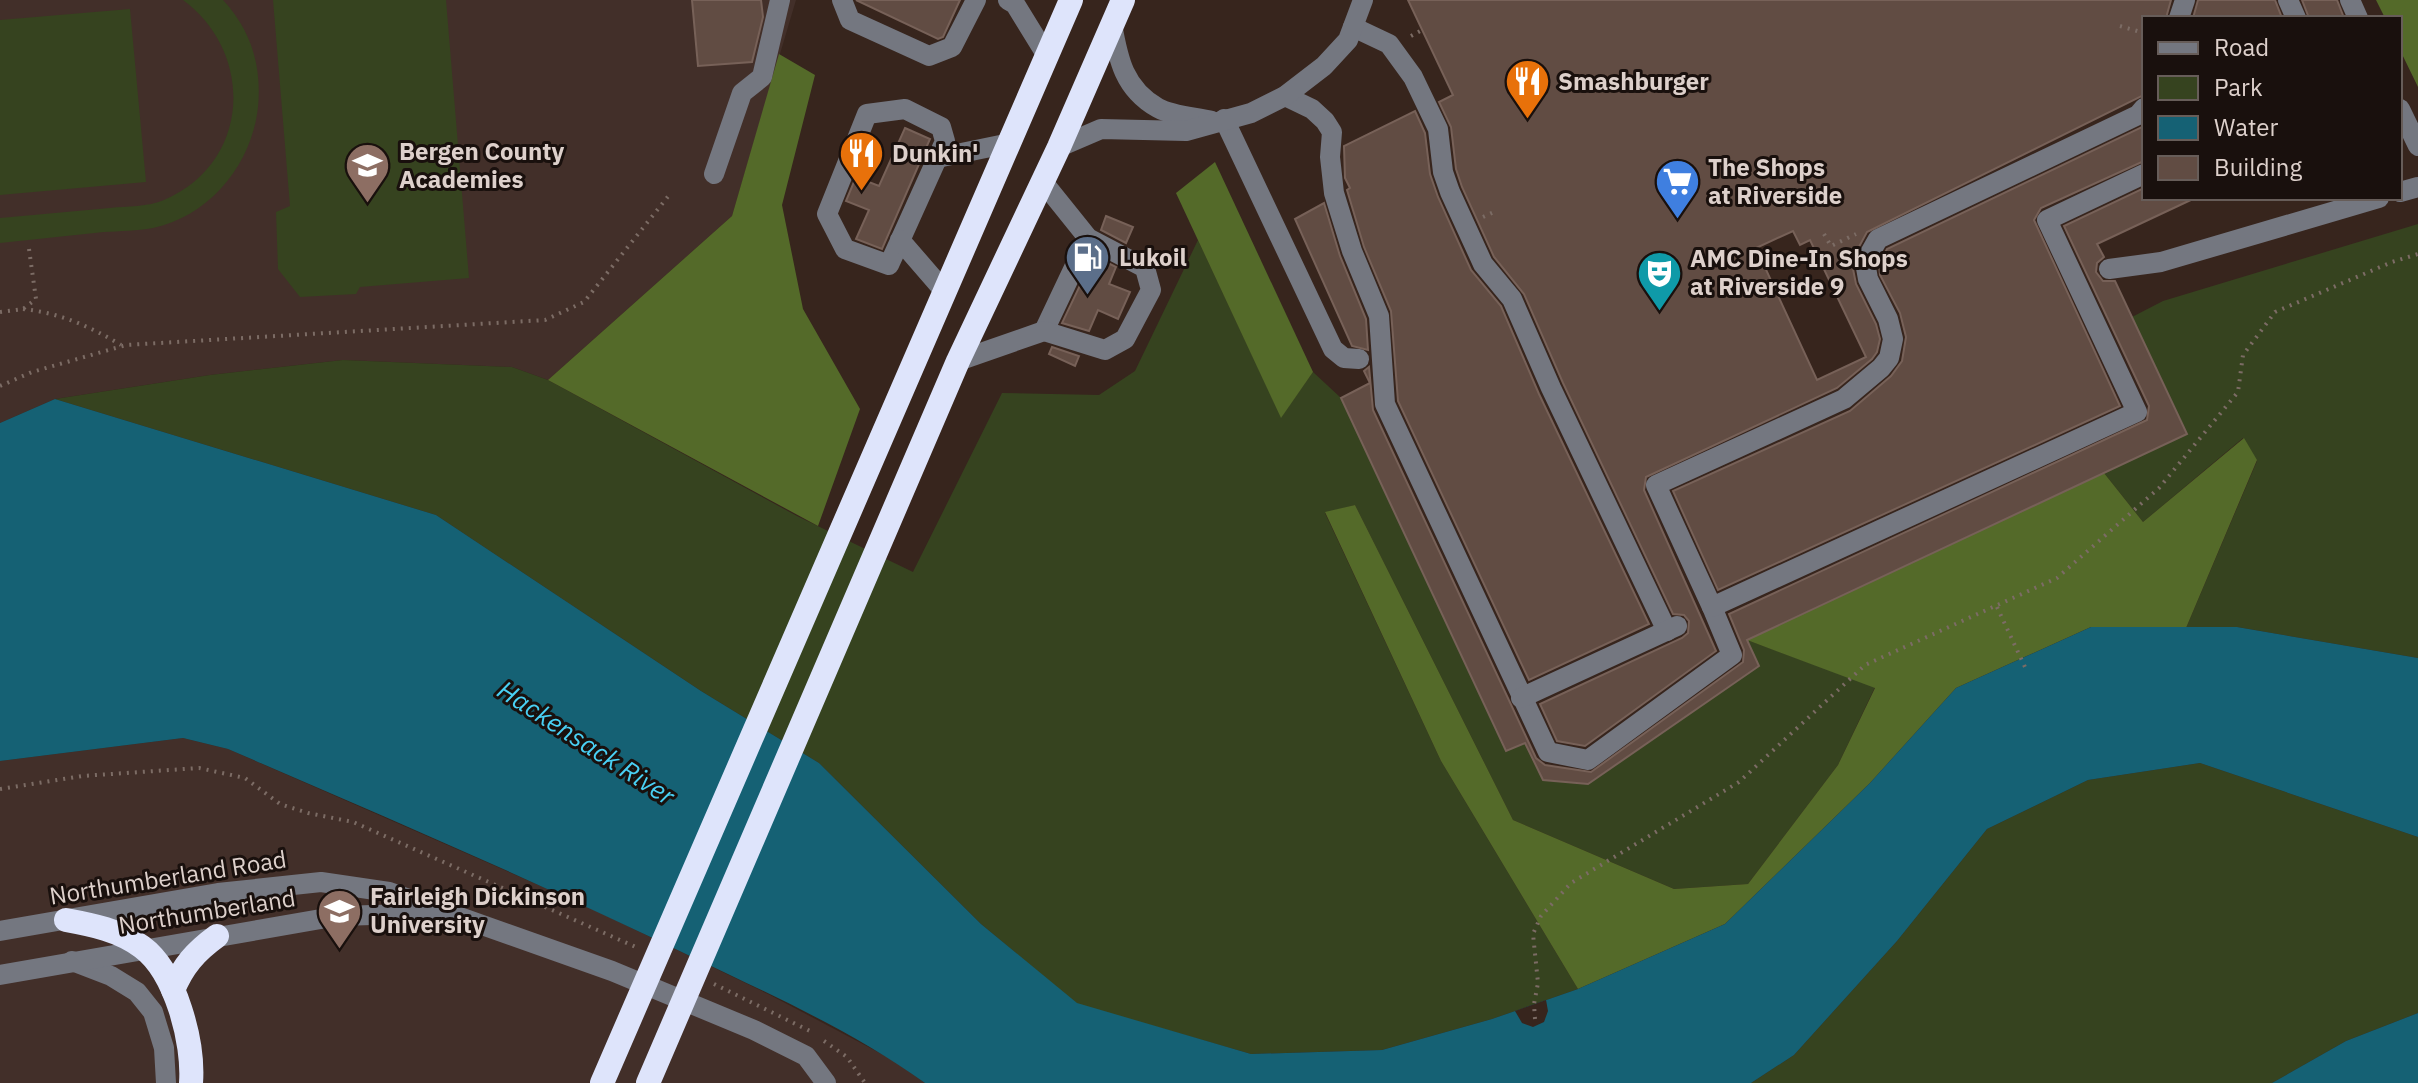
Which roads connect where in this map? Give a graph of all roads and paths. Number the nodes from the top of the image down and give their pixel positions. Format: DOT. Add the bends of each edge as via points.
graph roads {
  1 [pos="780,0"];
  2 [pos="842,0"];
  3 [pos="976,0"];
  4 [pos="1008,0"];
  5 [pos="1071,0"];
  6 [pos="1123,0"];
  7 [pos="1363,0"];
  8 [pos="1112,24"];
  9 [pos="2120,26"];
  10 [pos="1353,27"];
  11 [pos="1422,30"];
  12 [pos="2142,32"];
  13 [pos="1411,36"];
  14 [pos="1047,56"];
  15 [pos="1285,96"];
  16 [pos="2142,110"];
  17 [pos="2402,113"];
  18 [pos="1220,120"];
  19 [pos="1010,143"];
  20 [pos="2418,146"];
  21 [pos="1059,147"];
  22 [pos="937,158"];
  23 [pos="714,174"];
  24 [pos="2142,175"];
  25 [pos="1043,182"];
  26 [pos="670,194"];
  27 [pos="2372,200"];
  28 [pos="1824,234"];
  29 [pos="1088,238"];
  30 [pos="1878,239"];
  31 [pos="900,240"];
  32 [pos="29,249"];
  33 [pos="2418,254"];
  34 [pos="2109,269"];
  35 [pos="945,292"];
  36 [pos="23,309"];
  37 [pos="0,312"];
  38 [pos="1044,331"];
  39 [pos="122,346"];
  40 [pos="1359,359"];
  41 [pos="958,361"];
  42 [pos="0,386"];
  43 [pos="1712,607"];
  44 [pos="1997,607"];
  45 [pos="2025,667"];
  46 [pos="1521,698"];
  47 [pos="0,789"];
  48 [pos="66,920"];
  49 [pos="472,920"];
  50 [pos="0,931"];
  51 [pos="217,936"];
  52 [pos="144,948"];
  53 [pos="650,954"];
  54 [pos="72,961"];
  55 [pos="0,975"];
  56 [pos="707,981"];
  57 [pos="173,990"];
  58 [pos="629,1018"];
  59 [pos="1535,1019"];
  60 [pos="166,1083"];
  61 [pos="191,1083"];
  62 [pos="591,1083"];
  63 [pos="602,1083"];
  64 [pos="648,1083"];
  65 [pos="826,1083"];
  66 [pos="865,1083"];
  1 -- 23 [label="street" via="762,77 742,93"];
  2 -- 3 [label="street" via="850,20 929,56 952,47"];
  4 -- 14 [label="street"];
  5 -- 14 [label="highway"];
  6 -- 8 [label="highway"];
  7 -- 10 [label="street"];
  8 -- 18 [label="street" via="1119,63 1131,87 1159,109"];
  8 -- 21 [label="highway"];
  9 -- 12 [label="path"];
  10 -- 15 [label="street" via="1324,66"];
  10 -- 46 [label="street" via="1389,44 1413,77 1438,129 1443,172 1477,251 1512,299 1672,628"];
  11 -- 13 [label="path"];
  14 -- 19 [label="highway"];
  15 -- 18 [label="street" via="1251,113"];
  15 -- 46 [label="street" via="1312,109 1332,132 1334,193 1379,316 1385,404"];
  16 -- 30 [label="street"];
  17 -- 20 [label="street"];
  18 -- 21 [label="street" via="1186,131 1101,129"];
  18 -- 40 [label="street" via="1333,349 1344,358"];
  19 -- 22 [label="street"];
  19 -- 35 [label="highway"];
  21 -- 25 [label="highway"];
  22 -- 31 [label="street"];
  22 -- 31 [label="street" via="945,141 941,127 905,109 867,114 827,214 845,249 889,265"];
  24 -- 43 [label="street" via="2047,220 2137,412"];
  25 -- 29 [label="street"];
  25 -- 41 [label="highway"];
  26 -- 39 [label="path" via="584,302 545,320"];
  27 -- 34 [label="street" via="2161,262"];
  28 -- 30 [label="path" via="1831,246 1865,230"];
  29 -- 38 [label="street"];
  29 -- 38 [label="street" via="1145,268 1151,290 1125,339 1105,350"];
  30 -- 43 [label="street" via="1865,262 1893,339 1881,368 1844,399 1656,485"];
  31 -- 35 [label="street"];
  32 -- 36 [label="path" via="36,299"];
  33 -- 44 [label="path" via="2275,312 2243,355 2238,392 2159,488 2057,578"];
  35 -- 58 [label="highway"];
  36 -- 37 [label="path"];
  36 -- 39 [label="path" via="78,321"];
  38 -- 41 [label="street"];
  39 -- 42 [label="path"];
  41 -- 64 [label="highway"];
  43 -- 46 [label="street" via="1732,655 1588,760 1548,752"];
  44 -- 45 [label="path"];
  44 -- 59 [label="path" via="1865,665 1739,782 1571,883 1541,916 1533,934"];
  47 -- 53 [label="path" via="82,776 199,768 245,778 280,804 353,822"];
  48 -- 49 [label="street, Northumberland Road" via="218,893 321,882 389,892"];
  48 -- 50 [label="street, Northumberland Road"];
  48 -- 52 [label="highway" via="109,929"];
  49 -- 51 [label="street, Northumberland" via="407,914 338,916"];
  49 -- 65 [label="street, Northumberland Road" via="754,1030 806,1056"];
  51 -- 52 [label="street, Northumberland"];
  51 -- 57 [label="highway" via="197,950"];
  52 -- 54 [label="street, Northumberland"];
  52 -- 57 [label="highway"];
  54 -- 55 [label="street, Northumberland"];
  54 -- 60 [label="street" via="137,992 153,1012 164,1048"];
  56 -- 66 [label="path" via="805,1027 847,1057"];
  57 -- 61 [label="highway" via="185,1021"];
  58 -- 62 [label="highway"];
  58 -- 63 [label="highway"];
}
